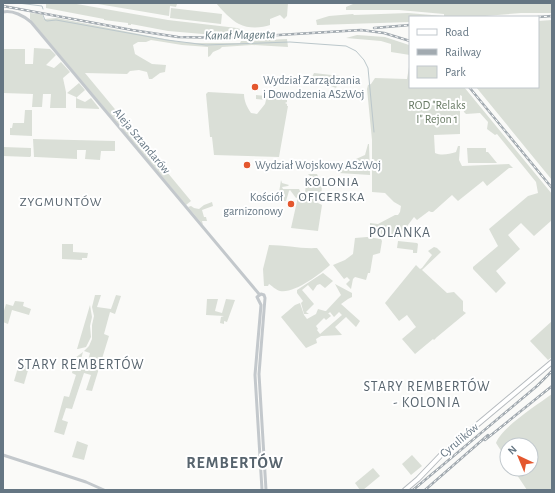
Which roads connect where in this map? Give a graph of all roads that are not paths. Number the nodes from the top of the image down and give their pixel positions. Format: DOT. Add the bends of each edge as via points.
graph roads {
  1 [pos="3,12"];
  2 [pos="259,294"];
  3 [pos="262,301"];
  4 [pos="552,362"];
  5 [pos="3,455"];
  6 [pos="104,490"];
  7 [pos="262,490"];
  8 [pos="266,490"];
  9 [pos="405,490"];
  1 -- 2 [label="street, Aleja Sztandarów" via="19,14 31,22"];
  2 -- 3 [label="street" via="257,299"];
  2 -- 3 [label="street, Aleja Sztandarów" via="264,295"];
  3 -- 7 [label="street" via="255,375"];
  3 -- 8 [label="street" via="264,318 259,374"];
  4 -- 9 [label="main road, Cyrulików" via="441,455"];
  5 -- 6 [label="street"];
}
